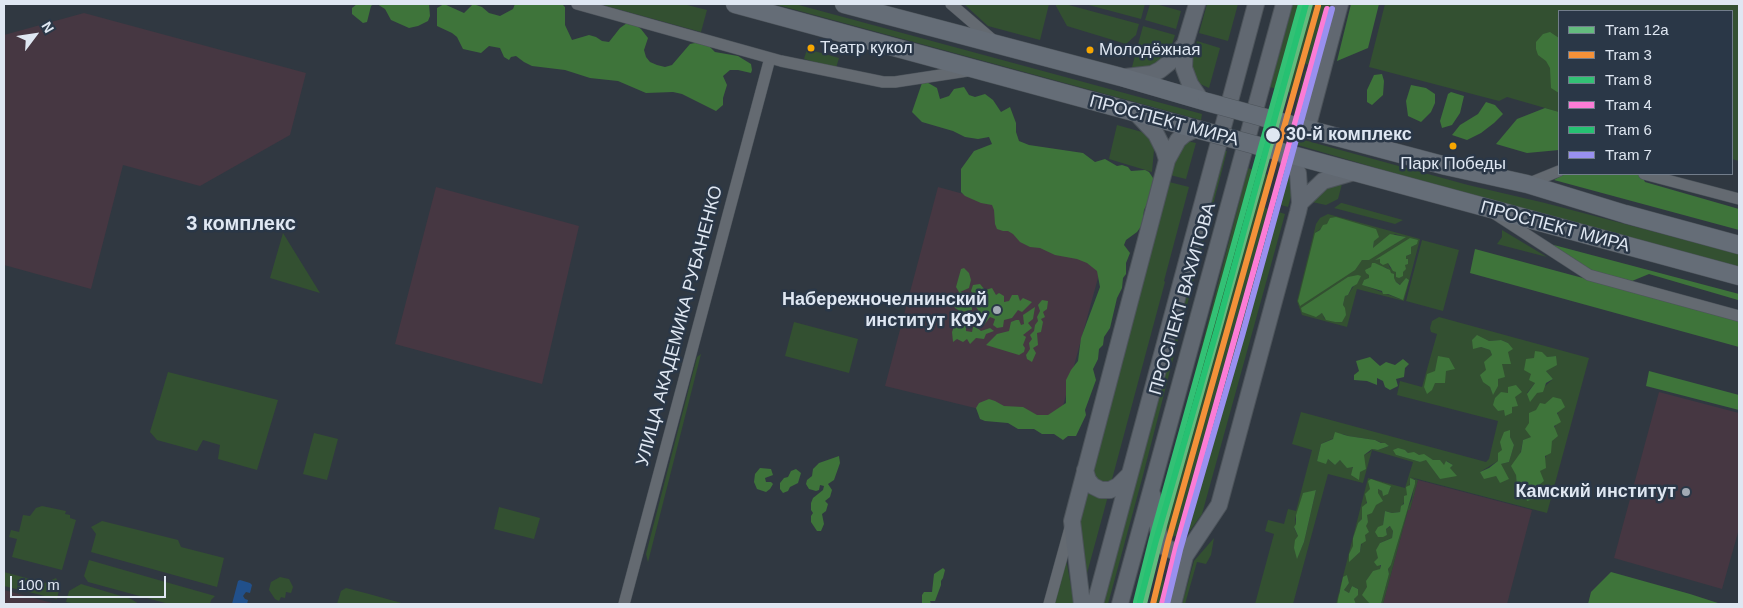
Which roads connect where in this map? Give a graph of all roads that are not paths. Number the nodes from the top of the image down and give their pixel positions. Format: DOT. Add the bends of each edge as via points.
graph roads {
  1 [pos="577,4"];
  2 [pos="735,4"];
  3 [pos="844,4"];
  4 [pos="951,4"];
  5 [pos="1197,4"];
  6 [pos="1256,4"];
  7 [pos="1284,4"];
  8 [pos="1340,4"];
  9 [pos="997,44"];
  10 [pos="1185,44"];
  11 [pos="770,58"];
  12 [pos="987,72"];
  13 [pos="1122,77"];
  14 [pos="1204,101"];
  15 [pos="1138,114"];
  16 [pos="1307,129"];
  17 [pos="1198,130"];
  18 [pos="1281,152"];
  19 [pos="1167,160"];
  20 [pos="1558,170"];
  21 [pos="1354,172"];
  22 [pos="1648,175"];
  23 [pos="1527,184"];
  24 [pos="1739,199"];
  25 [pos="1300,203"];
  26 [pos="1487,209"];
  27 [pos="1739,245"];
  28 [pos="1739,276"];
  29 [pos="1739,316"];
  30 [pos="1085,470"];
  31 [pos="1128,476"];
  32 [pos="1151,488"];
  33 [pos="1072,521"];
  34 [pos="1185,556"];
  35 [pos="624,604"];
  36 [pos="1049,604"];
  37 [pos="1082,604"];
  38 [pos="1095,604"];
  39 [pos="1120,604"];
  40 [pos="1173,604"];
  1 -- 11 [label="street"];
  2 -- 12 [label="main road, ПРОСПЕКТ МИРА"];
  3 -- 9 [label="main road, ПРОСПЕКТ МИРА"];
  4 -- 9 [label="street"];
  5 -- 10 [label="main road"];
  6 -- 31 [label="main road, ПРОСПЕКТ ВАХИТОВА"];
  7 -- 32 [label="main road, ПРОСПЕКТ ВАХИТОВА"];
  8 -- 16 [label="main road"];
  9 -- 13 [label="main road, ПРОСПЕКТ МИРА"];
  10 -- 13 [label="main road" via="1160,70 1144,76"];
  10 -- 14 [label="main road" via="1186,74 1192,88"];
  11 -- 12 [label="street" via="883,82 958,71"];
  11 -- 35 [label="street, УЛИЦА АКАДЕМИКА РУБАНЕНКО"];
  12 -- 15 [label="main road, ПРОСПЕКТ МИРА"];
  13 -- 14 [label="main road, ПРОСПЕКТ МИРА"];
  14 -- 16 [label="main road, ПРОСПЕКТ МИРА, bridge"];
  15 -- 17 [label="main road, ПРОСПЕКТ МИРА"];
  15 -- 19 [label="main road" via="1156,134"];
  16 -- 23 [label="main road, ПРОСПЕКТ МИРА"];
  17 -- 18 [label="main road, ПРОСПЕКТ МИРА, bridge"];
  17 -- 19 [label="main road" via="1178,140"];
  18 -- 21 [label="main road, ПРОСПЕКТ МИРА"];
  18 -- 25 [label="main road" via="1298,173"];
  19 -- 30 [label="main road"];
  20 -- 23 [label="street"];
  21 -- 25 [label="main road" via="1323,180"];
  21 -- 26 [label="main road, ПРОСПЕКТ МИРА"];
  22 -- 24 [label="street"];
  23 -- 27 [label="main road, ПРОСПЕКТ МИРА"];
  25 -- 34 [label="main road" via="1219,505"];
  26 -- 28 [label="main road, ПРОСПЕКТ МИРА"];
  26 -- 29 [label="street" via="1589,275"];
  30 -- 31 [label="main road" via="1088,480 1101,490 1118,486"];
  30 -- 33 [label="main road"];
  31 -- 38 [label="main road, ПРОСПЕКТ ВАХИТОВА"];
  32 -- 34 [label="main road" via="1163,546"];
  32 -- 39 [label="main road, ПРОСПЕКТ ВАХИТОВА"];
  33 -- 36 [label="street"];
  33 -- 37 [label="main road"];
  34 -- 40 [label="main road"];
}
